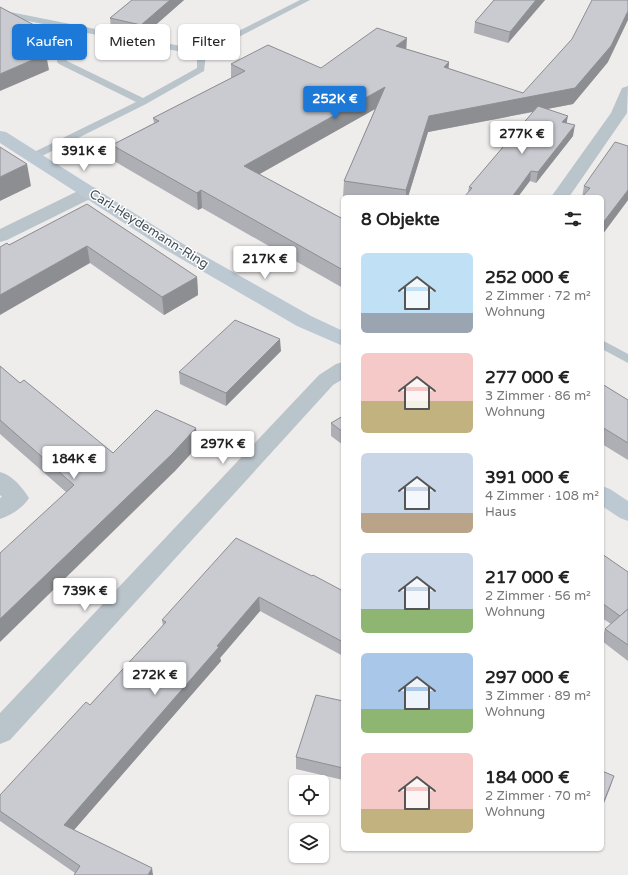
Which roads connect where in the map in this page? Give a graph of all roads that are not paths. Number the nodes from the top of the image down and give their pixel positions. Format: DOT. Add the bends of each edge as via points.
graph roads {
  1 [pos="306,0"];
  2 [pos="10,15"];
  3 [pos="53,24"];
  4 [pos="87,31"];
  5 [pos="240,34"];
  6 [pos="178,48"];
  7 [pos="62,60"];
  8 [pos="202,60"];
  9 [pos="628,91"];
  10 [pos="143,102"];
  11 [pos="0,136"];
  12 [pos="32,157"];
  13 [pos="90,192"];
  14 [pos="561,195"];
  15 [pos="0,236"];
  16 [pos="341,338"];
  17 [pos="604,345"];
  18 [pos="628,359"];
  19 [pos="341,370"];
  20 [pos="0,480"];
  21 [pos="604,496"];
  22 [pos="0,510"];
  23 [pos="628,512"];
  24 [pos="0,732"];
  1 -- 5 [label="lane"];
  2 -- 3 [label="lane"];
  4 -- 6 [label="lane"];
  7 -- 10 [label="lane"];
  8 -- 10 [label="lane" via="202,69"];
  9 -- 14 [label="street" via="619,114"];
  10 -- 12 [label="lane"];
  11 -- 12 [label="main road, Carl-Heydemann-Ring"];
  12 -- 13 [label="main road, Carl-Heydemann-Ring"];
  13 -- 15 [label="street"];
  13 -- 16 [label="main road, Carl-Heydemann-Ring" via="174,246 304,322"];
  17 -- 18 [label="lane"];
  19 -- 24 [label="street" via="326,380"];
  20 -- 22 [label="street" via="17,498"];
  21 -- 23 [label="main road"];
}
